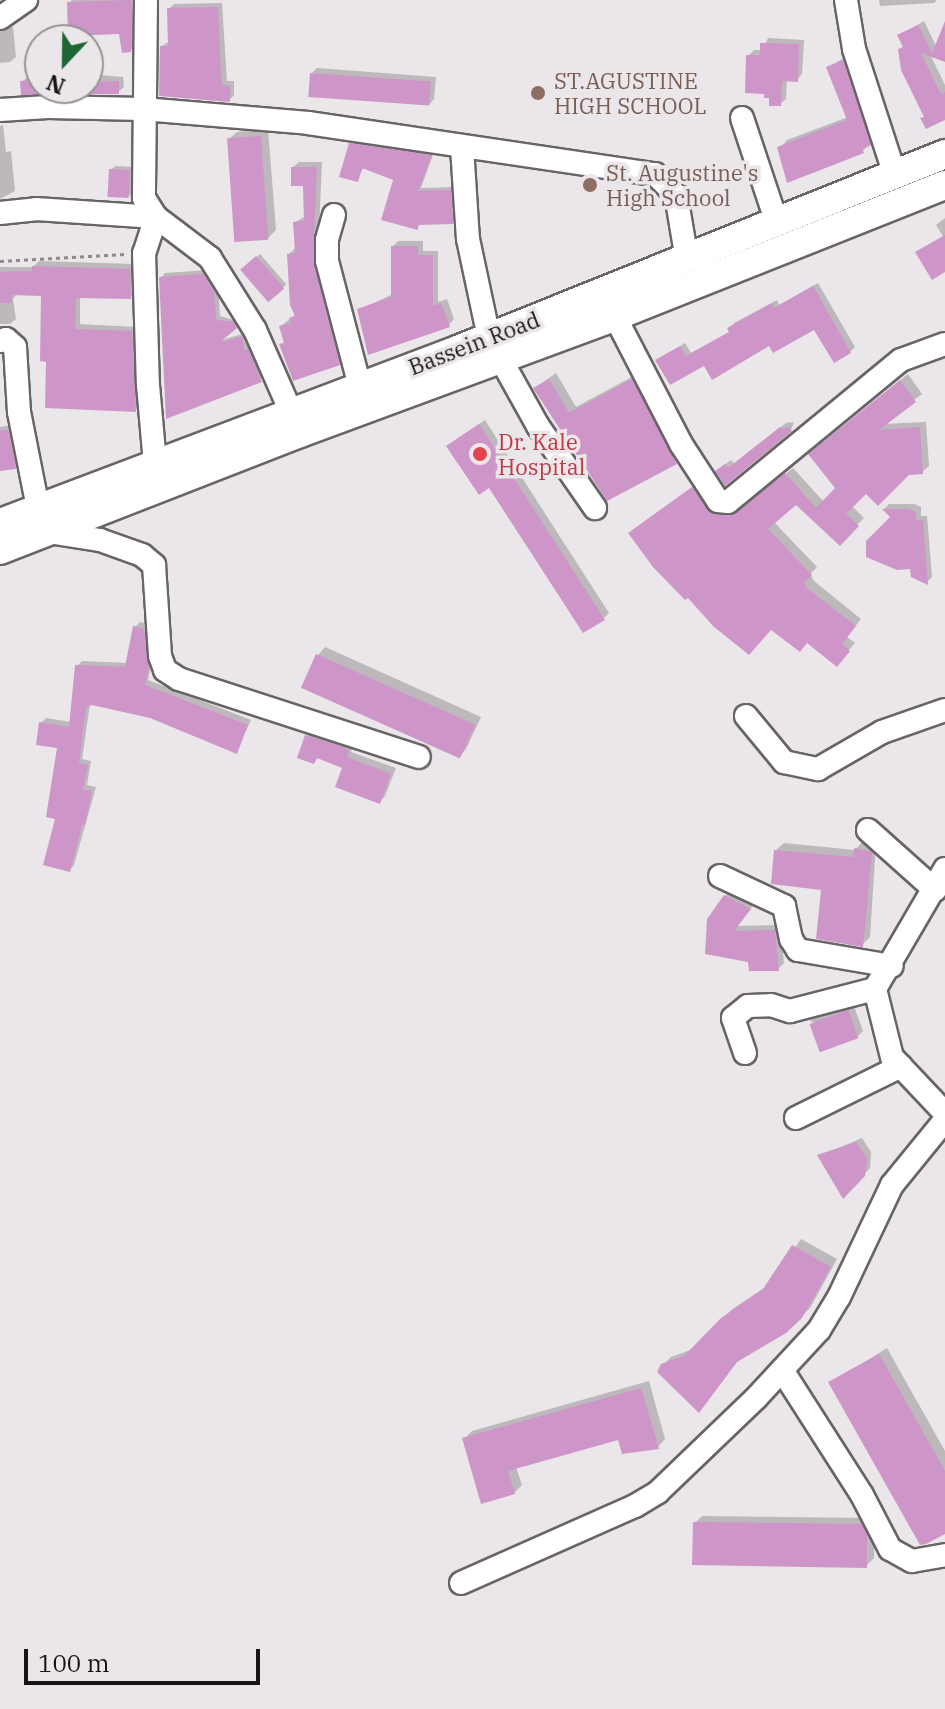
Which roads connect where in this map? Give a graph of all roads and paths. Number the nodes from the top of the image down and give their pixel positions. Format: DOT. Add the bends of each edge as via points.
graph roads {
  1 [pos="26,0"];
  2 [pos="146,0"];
  3 [pos="846,0"];
  4 [pos="0,18"];
  5 [pos="143,109"];
  6 [pos="0,110"];
  7 [pos="742,118"];
  8 [pos="462,147"];
  9 [pos="945,154"];
  10 [pos="895,175"];
  11 [pos="945,185"];
  12 [pos="0,213"];
  13 [pos="334,215"];
  14 [pos="156,217"];
  15 [pos="777,223"];
  16 [pos="144,253"];
  17 [pos="687,260"];
  18 [pos="0,261"];
  19 [pos="609,304"];
  20 [pos="0,341"];
  21 [pos="945,344"];
  22 [pos="494,349"];
  23 [pos="360,387"];
  24 [pos="296,423"];
  25 [pos="155,464"];
  26 [pos="595,508"];
  27 [pos="43,520"];
  28 [pos="0,523"];
  29 [pos="0,550"];
  30 [pos="945,710"];
  31 [pos="746,716"];
  32 [pos="419,757"];
  33 [pos="868,830"];
  34 [pos="945,869"];
  35 [pos="720,876"];
  36 [pos="935,890"];
  37 [pos="892,966"];
  38 [pos="875,989"];
  39 [pos="745,1053"];
  40 [pos="901,1066"];
  41 [pos="945,1113"];
  42 [pos="796,1118"];
  43 [pos="945,1120"];
  44 [pos="782,1370"];
  45 [pos="945,1555"];
  46 [pos="461,1583"];
  1 -- 4 [label="street"];
  2 -- 5 [label="street"];
  3 -- 10 [label="street" via="854,49"];
  5 -- 6 [label="street"];
  5 -- 8 [label="street" via="308,123"];
  5 -- 14 [label="street" via="144,198"];
  7 -- 15 [label="street"];
  8 -- 17 [label="street" via="655,174 676,195"];
  8 -- 22 [label="street" via="468,239"];
  9 -- 10 [label="main road, Bassein Road"];
  10 -- 15 [label="main road, Bassein Road"];
  11 -- 19 [label="main road, Bassein Road"];
  12 -- 14 [label="street" via="36,209"];
  13 -- 23 [label="street" via="327,261"];
  14 -- 16 [label="street"];
  14 -- 24 [label="street" via="210,258 255,330"];
  15 -- 17 [label="main road, Bassein Road"];
  16 -- 18 [label="path"];
  16 -- 25 [label="street"];
  17 -- 19 [label="main road, Bassein Road"];
  19 -- 21 [label="street" via="681,444 718,501 728,502 901,360"];
  19 -- 22 [label="main road, Bassein Road"];
  20 -- 27 [label="street" via="15,347 19,412"];
  22 -- 23 [label="main road, Bassein Road"];
  22 -- 24 [label="main road, Bassein Road"];
  22 -- 26 [label="street"];
  23 -- 24 [label="main road, Bassein Road"];
  24 -- 25 [label="main road, Bassein Road"];
  24 -- 27 [label="main road, Bassein Road"];
  25 -- 27 [label="main road, Bassein Road"];
  27 -- 28 [label="main road, Bassein Road"];
  27 -- 29 [label="main road, Bassein Road"];
  27 -- 32 [label="street" via="142,555 154,565 160,656 165,670 179,679"];
  30 -- 31 [label="street" via="882,732 818,769 784,762"];
  33 -- 36 [label="street"];
  34 -- 36 [label="street"];
  35 -- 37 [label="street" via="784,906 798,950"];
  36 -- 37 [label="street"];
  37 -- 38 [label="street"];
  38 -- 39 [label="street" via="790,1011 748,1006 733,1018"];
  38 -- 40 [label="street" via="892,1057"];
  40 -- 41 [label="street"];
  40 -- 42 [label="street"];
  43 -- 44 [label="street" via="892,1185 819,1330"];
  44 -- 45 [label="street" via="890,1549 912,1561"];
  44 -- 46 [label="street" via="658,1492"];
}
